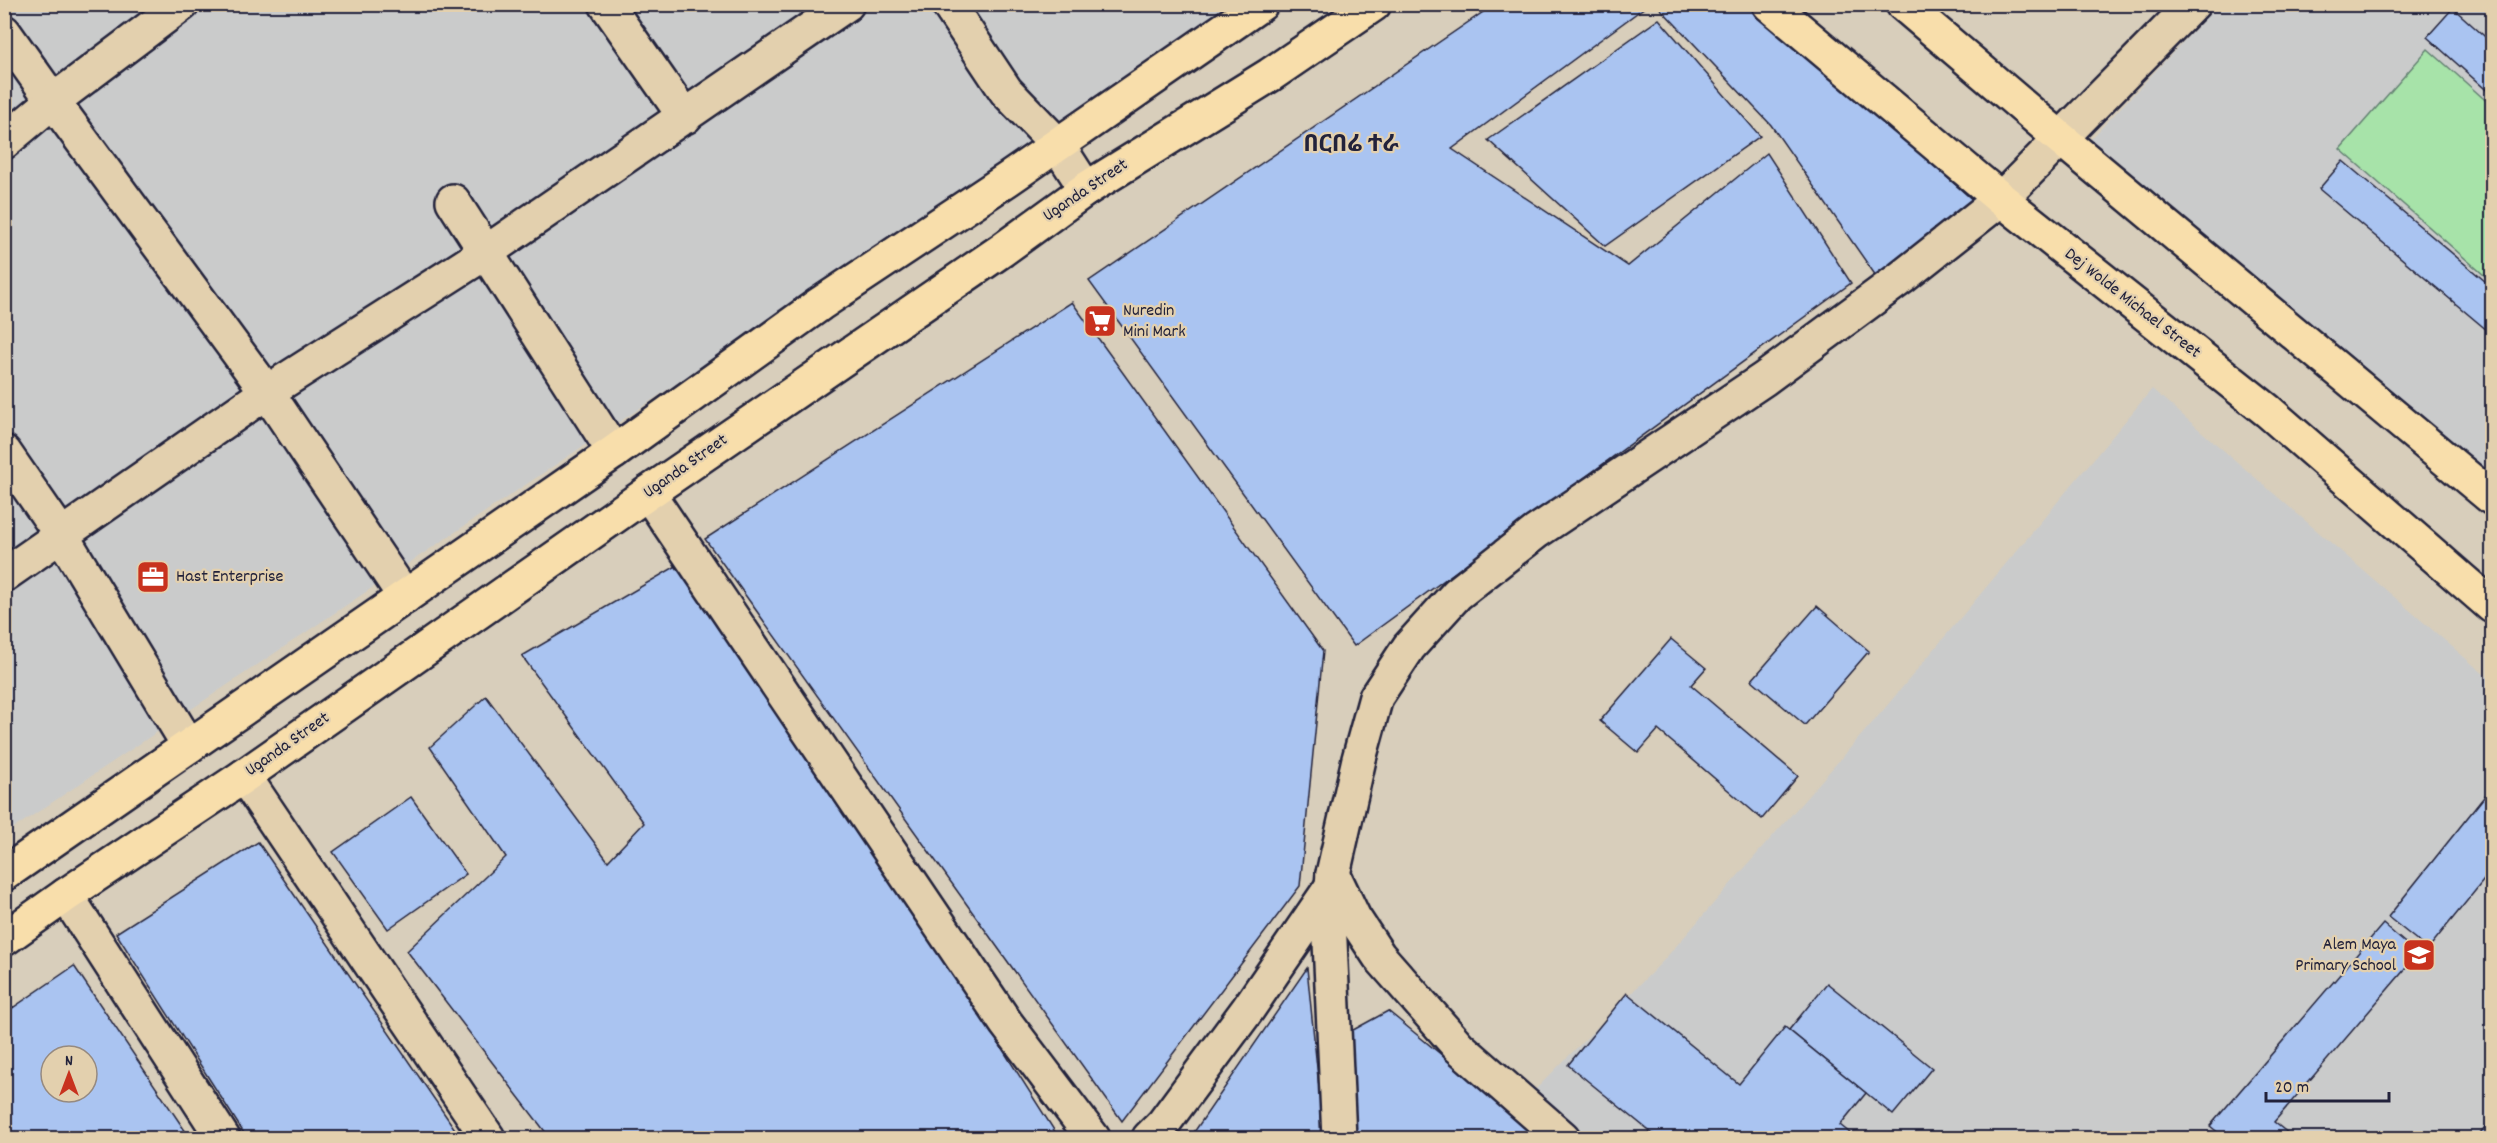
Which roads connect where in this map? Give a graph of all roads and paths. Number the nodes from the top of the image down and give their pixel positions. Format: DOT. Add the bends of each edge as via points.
graph roads {
  1 [pos="182,4"];
  2 [pos="606,4"];
  3 [pos="847,4"];
  4 [pos="948,4"];
  5 [pos="1261,4"];
  6 [pos="1374,4"];
  7 [pos="1769,4"];
  8 [pos="1904,4"];
  9 [pos="2193,4"];
  10 [pos="4,32"];
  11 [pos="53,101"];
  12 [pos="685,117"];
  13 [pos="2060,138"];
  14 [pos="4,142"];
  15 [pos="1056,144"];
  16 [pos="1086,189"];
  17 [pos="2001,199"];
  18 [pos="453,201"];
  19 [pos="485,253"];
  20 [pos="267,392"];
  21 [pos="4,452"];
  22 [pos="614,452"];
  23 [pos="648,493"];
  24 [pos="2493,498"];
  25 [pos="62,536"];
  26 [pos="4,575"];
  27 [pos="405,597"];
  28 [pos="2493,606"];
  29 [pos="189,746"];
  30 [pos="244,776"];
  31 [pos="4,874"];
  32 [pos="1331,881"];
  33 [pos="66,895"];
  34 [pos="4,939"];
  35 [pos="223,1138"];
  36 [pos="488,1138"];
  37 [pos="1093,1138"];
  38 [pos="1149,1138"];
  39 [pos="1339,1138"];
  40 [pos="1563,1138"];
  1 -- 11 [label="street"];
  2 -- 12 [label="street"];
  3 -- 12 [label="street"];
  4 -- 15 [label="street" via="1006,91"];
  5 -- 15 [label="main road"];
  6 -- 16 [label="main road, Uganda Street" via="1270,75"];
  7 -- 17 [label="main road, Dej Wolde Michael Street"];
  8 -- 13 [label="main road"];
  9 -- 13 [label="street"];
  10 -- 11 [label="street"];
  11 -- 14 [label="street"];
  11 -- 20 [label="street"];
  12 -- 19 [label="street"];
  13 -- 17 [label="street"];
  13 -- 24 [label="main road"];
  15 -- 16 [label="street"];
  15 -- 22 [label="main road" via="820,304"];
  16 -- 23 [label="main road, Uganda Street"];
  17 -- 28 [label="main road, Dej Wolde Michael Street" via="2268,411"];
  17 -- 32 [label="street" via="1764,379 1536,532 1457,594 1409,647 1376,697"];
  18 -- 19 [label="street"];
  19 -- 20 [label="street"];
  19 -- 22 [label="street"];
  20 -- 25 [label="street"];
  20 -- 27 [label="street"];
  21 -- 25 [label="street"];
  22 -- 27 [label="main road"];
  23 -- 30 [label="main road, Uganda Street"];
  23 -- 37 [label="street" via="1006,1023"];
  25 -- 26 [label="street"];
  25 -- 29 [label="street"];
  27 -- 29 [label="main road"];
  29 -- 31 [label="main road"];
  30 -- 33 [label="main road, Uganda Street"];
  30 -- 36 [label="street"];
  32 -- 38 [label="street" via="1248,1009"];
  32 -- 39 [label="street" via="1329,920"];
  32 -- 40 [label="street" via="1379,956 1459,1047"];
  33 -- 34 [label="main road, Uganda Street"];
  33 -- 35 [label="street"];
}
